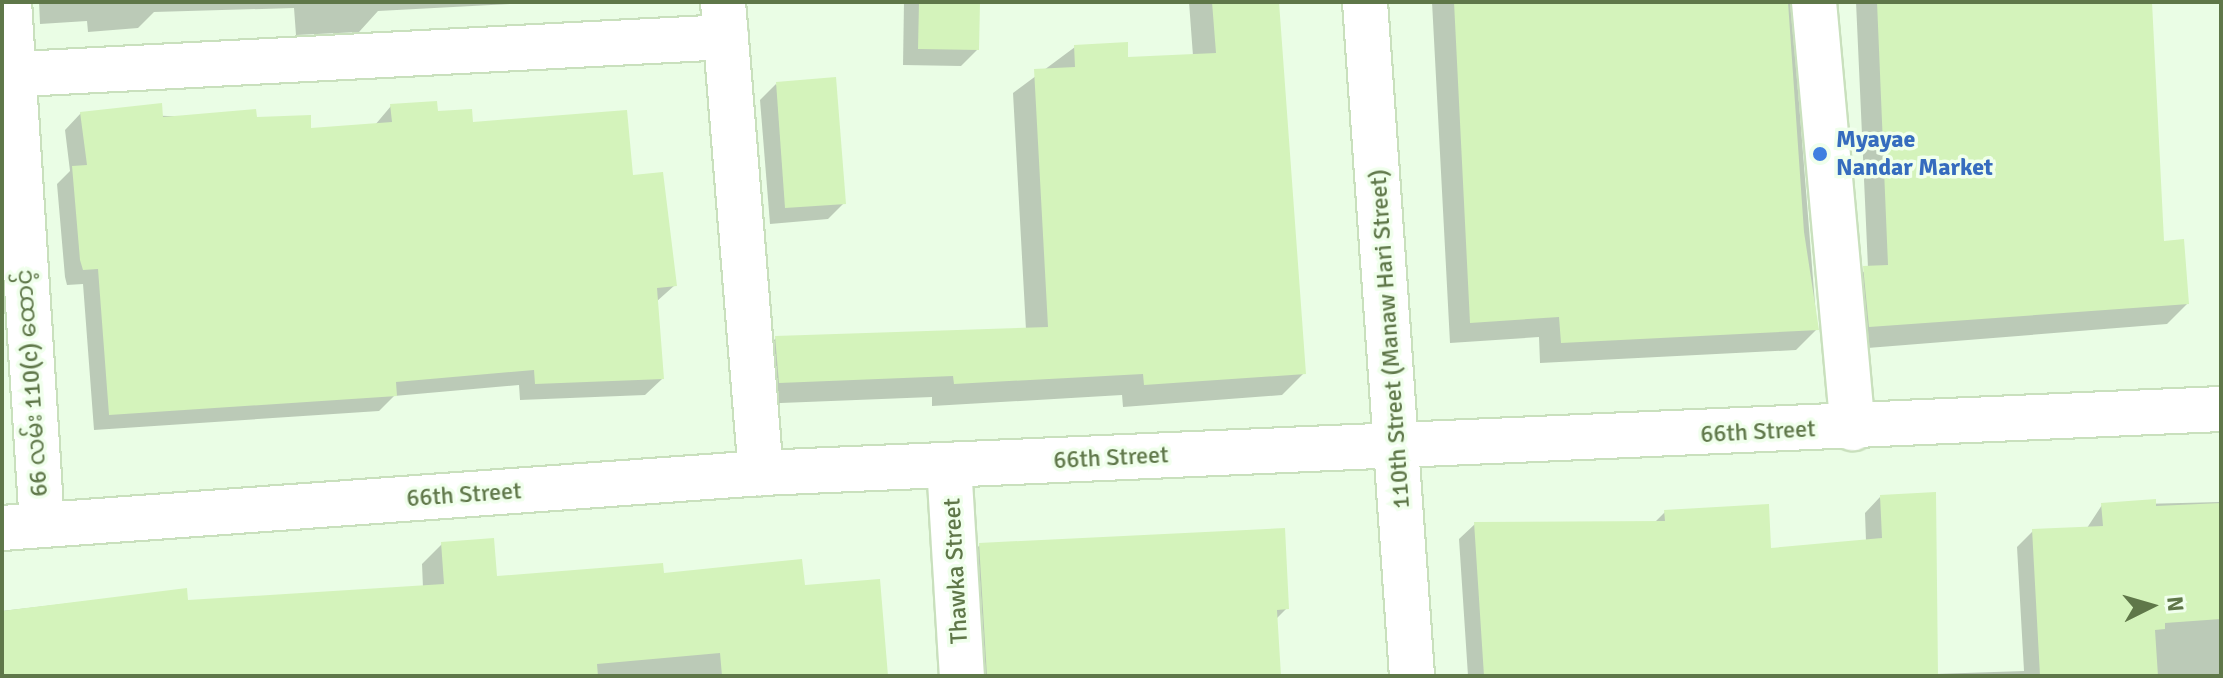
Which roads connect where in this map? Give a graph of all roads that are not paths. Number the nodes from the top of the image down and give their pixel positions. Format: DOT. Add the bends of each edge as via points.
graph roads {
  1 [pos="9,2"];
  2 [pos="1365,2"];
  3 [pos="1814,2"];
  4 [pos="724,20"];
  5 [pos="7,74"];
  6 [pos="2221,409"];
  7 [pos="1853,428"];
  8 [pos="1398,445"];
  9 [pos="949,465"];
  10 [pos="761,473"];
  11 [pos="22,527"];
  12 [pos="962,676"];
  13 [pos="1412,676"];
  1 -- 5 [label="street, 66 လမ်း 110(c) ထောင့်"];
  2 -- 8 [label="street, 110th Street (Manaw Hari Street)"];
  3 -- 7 [label="street"];
  4 -- 5 [label="street"];
  4 -- 10 [label="street"];
  5 -- 11 [label="street, 66 လမ်း 110(c) ထောင့်"];
  6 -- 7 [label="street, 66th Street"];
  7 -- 8 [label="street, 66th Street"];
  8 -- 9 [label="street, 66th Street"];
  8 -- 13 [label="street, 110th Street (Manaw Hari Street)"];
  9 -- 10 [label="street, 66th Street"];
  9 -- 12 [label="street, Thawka Street"];
  10 -- 11 [label="street, 66th Street"];
}
